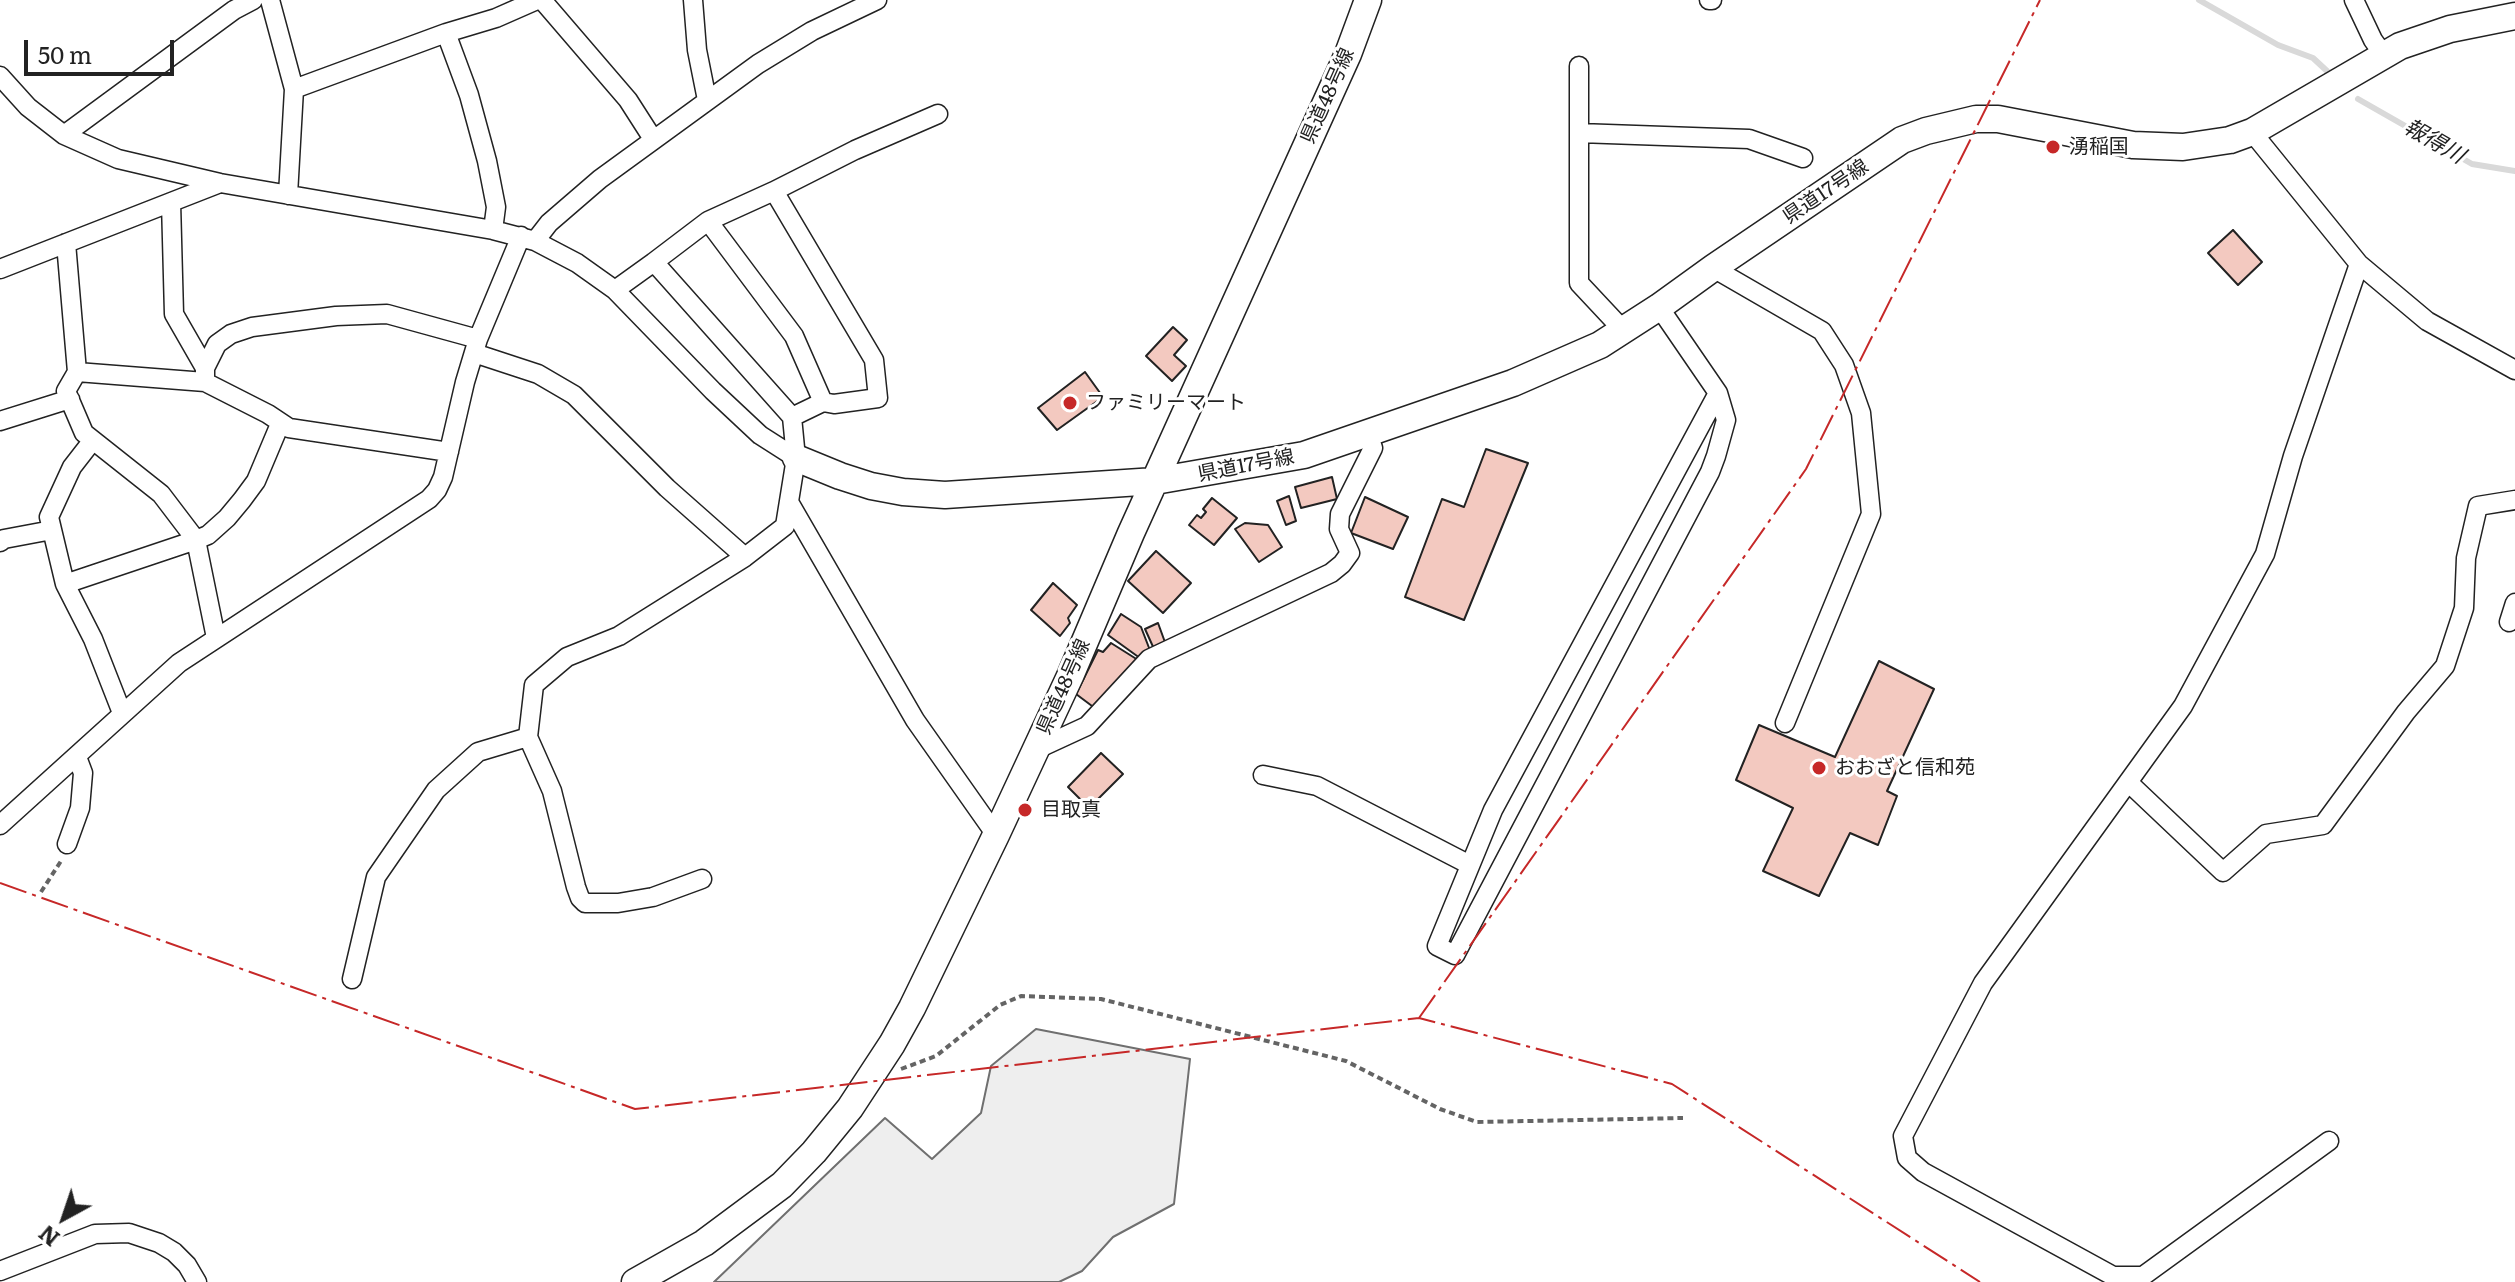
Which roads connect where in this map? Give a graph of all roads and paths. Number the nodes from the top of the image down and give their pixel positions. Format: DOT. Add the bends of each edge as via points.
graph roads {
  1 [pos="253,0"];
  2 [pos="270,0"];
  3 [pos="540,0"];
  4 [pos="693,0"];
  5 [pos="877,0"];
  6 [pos="1368,0"];
  7 [pos="2354,0"];
  8 [pos="2515,16"];
  9 [pos="446,33"];
  10 [pos="2383,54"];
  11 [pos="1579,66"];
  12 [pos="0,76"];
  13 [pos="294,89"];
  14 [pos="707,100"];
  15 [pos="938,114"];
  16 [pos="2252,132"];
  17 [pos="1579,133"];
  18 [pos="64,135"];
  19 [pos="653,139"];
  20 [pos="1803,158"];
  21 [pos="220,183"];
  22 [pos="774,191"];
  23 [pos="288,195"];
  24 [pos="171,202"];
  25 [pos="708,221"];
  26 [pos="493,230"];
  27 [pos="528,239"];
  28 [pos="66,243"];
  29 [pos="654,262"];
  30 [pos="2359,264"];
  31 [pos="1713,268"];
  32 [pos="0,269"];
  33 [pos="615,290"];
  34 [pos="1659,307"];
  35 [pos="1623,330"];
  36 [pos="476,346"];
  37 [pos="2515,370"];
  38 [pos="77,372"];
  39 [pos="205,375"];
  40 [pos="1718,393"];
  41 [pos="70,399"];
  42 [pos="823,402"];
  43 [pos="792,417"];
  44 [pos="0,421"];
  45 [pos="280,424"];
  46 [pos="1368,433"];
  47 [pos="93,440"];
  48 [pos="449,452"];
  49 [pos="796,458"];
  50 [pos="1155,481"];
  51 [pos="2515,500"];
  52 [pos="789,502"];
  53 [pos="52,530"];
  54 [pos="196,540"];
  55 [pos="0,542"];
  56 [pos="745,557"];
  57 [pos="65,584"];
  58 [pos="2515,603"];
  59 [pos="2509,622"];
  60 [pos="216,638"];
  61 [pos="122,713"];
  62 [pos="1785,723"];
  63 [pos="528,737"];
  64 [pos="1035,750"];
  65 [pos="77,757"];
  66 [pos="1263,775"];
  67 [pos="2128,782"];
  68 [pos="0,825"];
  69 [pos="996,835"];
  70 [pos="67,844"];
  71 [pos="1470,865"];
  72 [pos="702,879"];
  73 [pos="41,892"];
  74 [pos="352,979"];
  75 [pos="870,1078"];
  76 [pos="1683,1118"];
  77 [pos="2329,1141"];
  78 [pos="0,1271"];
  79 [pos="197,1282"];
  80 [pos="635,1282"];
  1 -- 18 [label="street"];
  2 -- 13 [label="street"];
  3 -- 9 [label="street"];
  3 -- 19 [label="street" via="628,100"];
  4 -- 14 [label="street"];
  5 -- 14 [label="street" via="784,46"];
  6 -- 50 [label="main road, 県道48号線"];
  7 -- 10 [label="street"];
  8 -- 10 [label="main road, 県道17号線" via="2436,33"];
  9 -- 13 [label="street"];
  9 -- 26 [label="street" via="487,161 496,207"];
  10 -- 16 [label="main road, 県道17号線"];
  11 -- 17 [label="street"];
  12 -- 18 [label="street"];
  13 -- 23 [label="street"];
  14 -- 19 [label="street"];
  15 -- 22 [label="street"];
  16 -- 30 [label="street"];
  16 -- 31 [label="main road, 県道17号線" via="2183,147 2133,145 1998,119 1951,123 1902,140"];
  17 -- 20 [label="street" via="1749,139"];
  17 -- 35 [label="street" via="1579,283"];
  18 -- 21 [label="street" via="118,159"];
  19 -- 27 [label="street"];
  21 -- 23 [label="street"];
  21 -- 24 [label="street"];
  22 -- 25 [label="street"];
  22 -- 42 [label="street" via="874,360 878,398"];
  23 -- 26 [label="street"];
  24 -- 28 [label="street"];
  24 -- 39 [label="street" via="174,314"];
  25 -- 29 [label="street"];
  25 -- 42 [label="street" via="794,336"];
  26 -- 27 [label="street"];
  27 -- 33 [label="street" via="577,263"];
  27 -- 36 [label="street"];
  28 -- 32 [label="street"];
  28 -- 38 [label="street"];
  29 -- 33 [label="street"];
  29 -- 43 [label="street"];
  30 -- 37 [label="street" via="2427,321"];
  30 -- 67 [label="street" via="2265,554 2183,706"];
  31 -- 34 [label="main road, 県道17号線"];
  31 -- 62 [label="street" via="1822,331 1844,365 1861,413 1871,514"];
  33 -- 49 [label="street" via="760,435"];
  34 -- 35 [label="main road, 県道17号線"];
  34 -- 40 [label="street"];
  35 -- 46 [label="main road, 県道17号線" via="1513,383"];
  36 -- 39 [label="street" via="387,314 336,316 231,334 217,344"];
  36 -- 48 [label="street"];
  36 -- 56 [label="street" via="574,395"];
  38 -- 39 [label="street"];
  38 -- 41 [label="street" via="66,391"];
  39 -- 45 [label="street"];
  40 -- 71 [label="street" via="1493,810"];
  40 -- 71 [label="street" via="1726,420 1710,472 1455,955 1437,946"];
  41 -- 44 [label="street"];
  41 -- 47 [label="street" via="84,433"];
  42 -- 43 [label="street"];
  43 -- 49 [label="street"];
  45 -- 48 [label="street"];
  45 -- 54 [label="street" via="256,481 227,518"];
  46 -- 50 [label="main road, 県道17号線" via="1304,455"];
  46 -- 64 [label="street" via="1373,448 1340,514 1339,529 1350,553 1342,564 1149,659 1087,726"];
  47 -- 53 [label="street" via="72,467 49,517"];
  47 -- 54 [label="street" via="161,494"];
  48 -- 60 [label="street" via="443,477 429,499"];
  49 -- 50 [label="main road, 県道17号線" via="871,486 917,493 987,494"];
  49 -- 52 [label="street"];
  50 -- 64 [label="main road, 県道48号線"];
  51 -- 67 [label="street" via="2478,506 2466,558 2464,608 2445,666 2323,825 2266,834 2223,872"];
  52 -- 56 [label="street" via="785,526"];
  52 -- 69 [label="street" via="915,720"];
  53 -- 55 [label="street"];
  53 -- 57 [label="street"];
  54 -- 57 [label="street"];
  54 -- 60 [label="street"];
  56 -- 63 [label="street" via="619,636 567,657 534,685"];
  57 -- 61 [label="street"];
  58 -- 59 [label="street"];
  60 -- 61 [label="street"];
  61 -- 65 [label="street"];
  63 -- 72 [label="street" via="552,791 576,887 585,903 653,897"];
  63 -- 74 [label="street" via="478,752 436,790 376,877"];
  64 -- 69 [label="main road, 県道48号線"];
  65 -- 68 [label="street"];
  65 -- 70 [label="street" via="83,773 80,808"];
  66 -- 71 [label="street" via="1317,786"];
  67 -- 77 [label="street" via="1983,983 1903,1136 1907,1158 1923,1172 2113,1276 2143,1276"];
  69 -- 75 [label="main road, 県道48号線" via="912,1008"];
  70 -- 73 [label="path"];
  75 -- 76 [label="path" via="936,1056 1000,1005 1021,996 1101,999 1346,1061 1477,1122"];
  75 -- 80 [label="main road, 県道48号線" via="782,1185 704,1243"];
  78 -- 79 [label="street" via="95,1234 129,1233 174,1252"];
}
